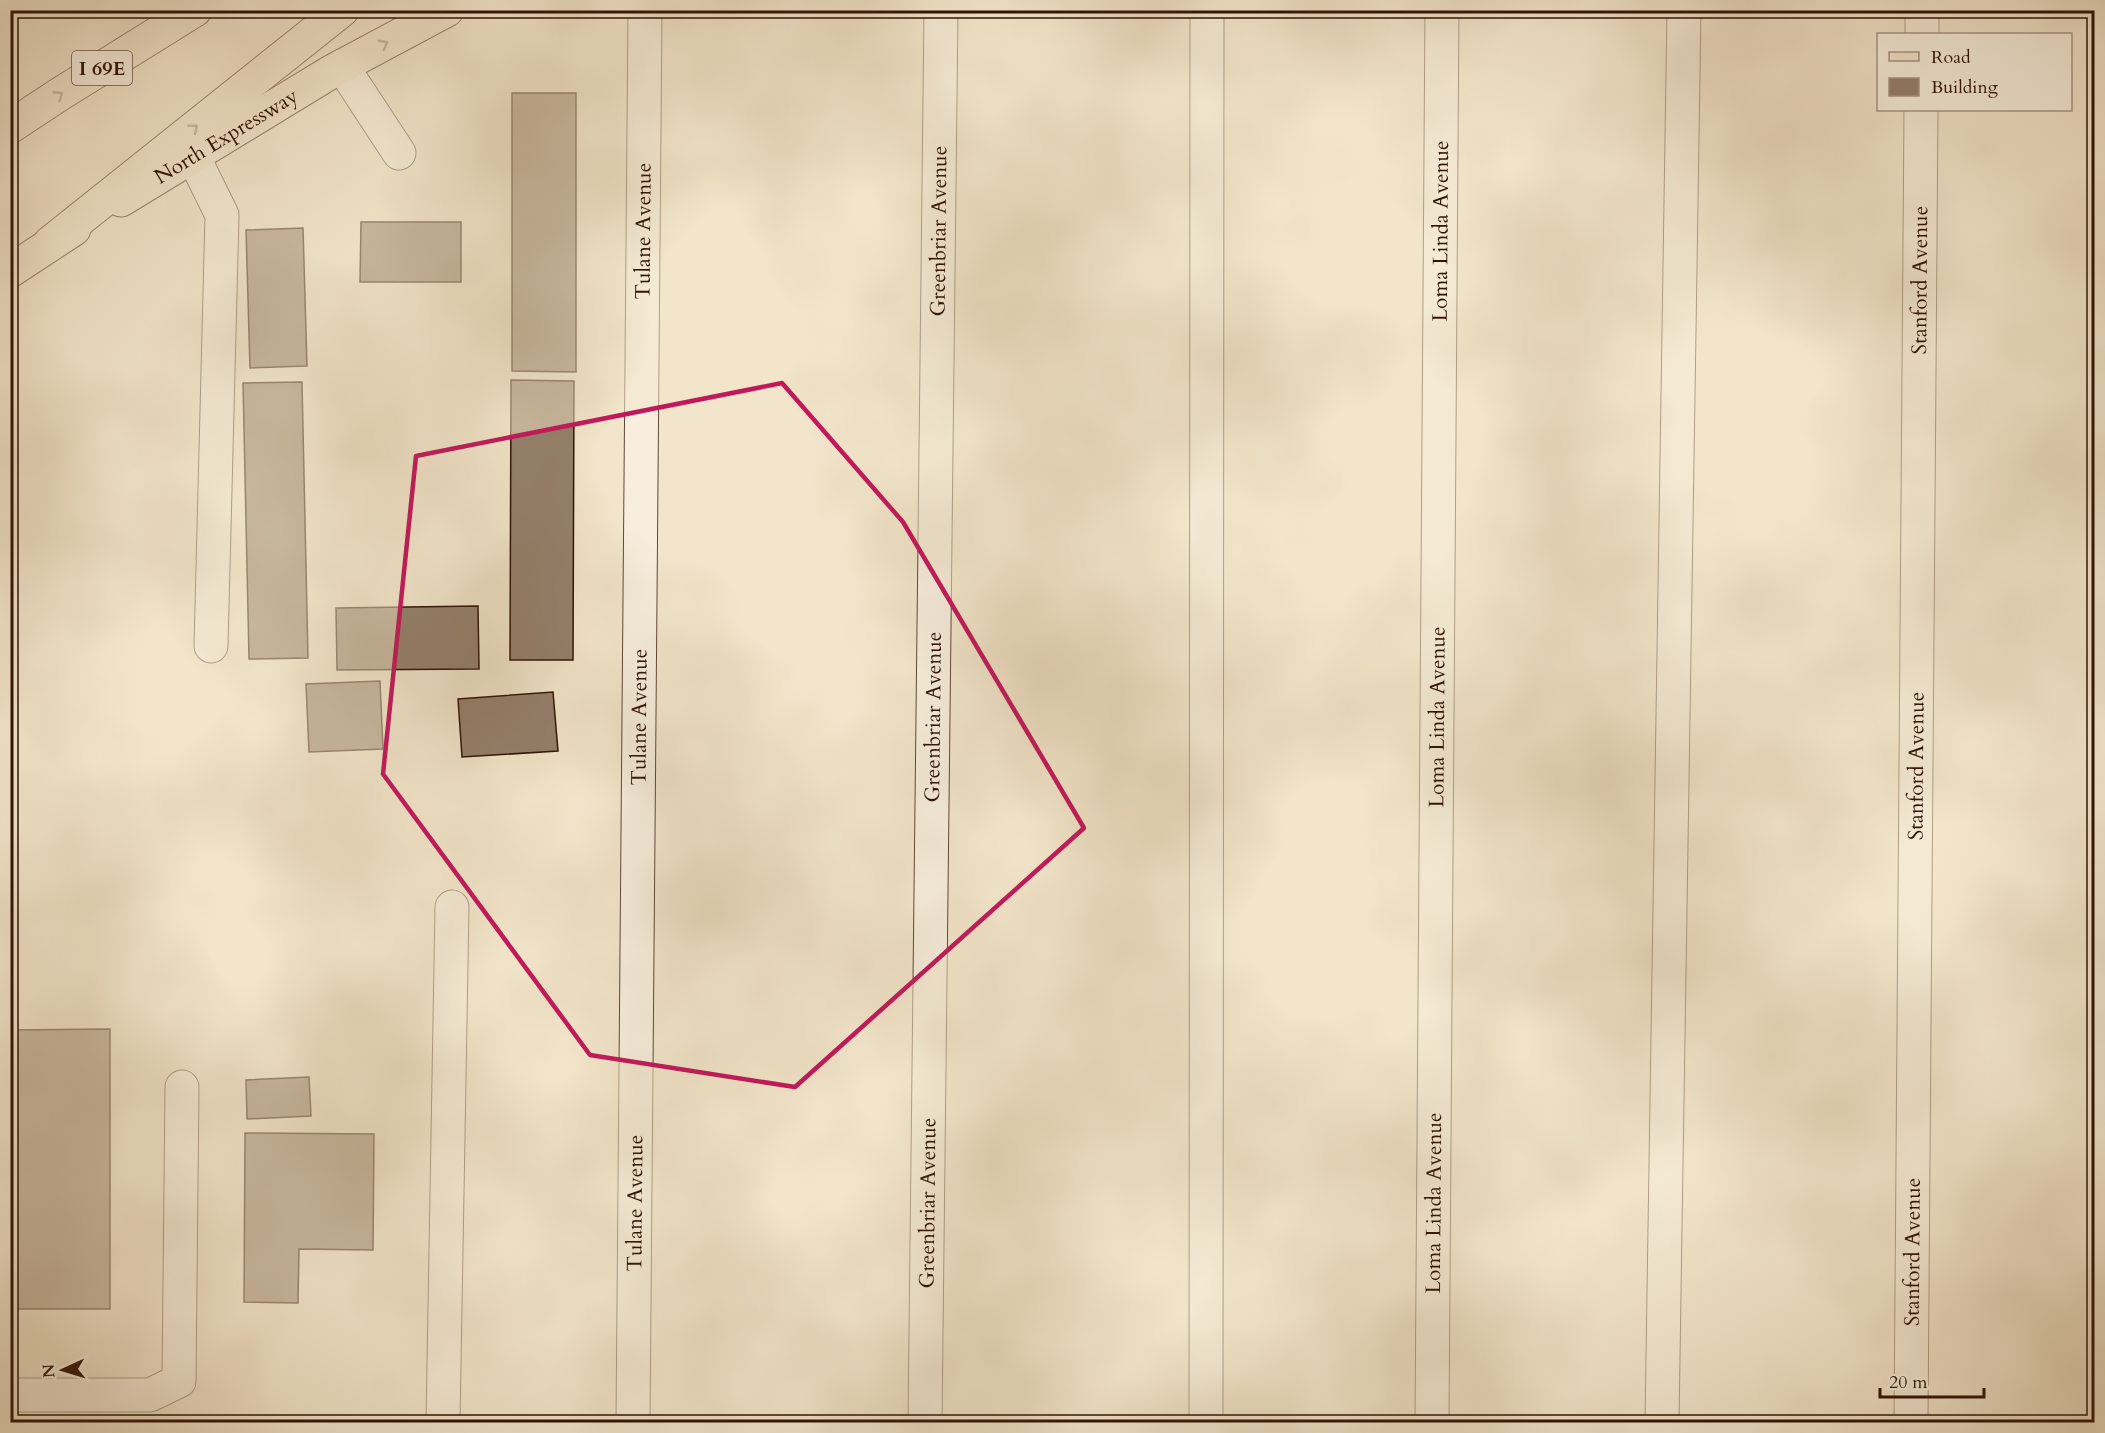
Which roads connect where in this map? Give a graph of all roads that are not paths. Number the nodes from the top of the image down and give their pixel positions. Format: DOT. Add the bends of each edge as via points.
graph roads {
  1 [pos="195,10"];
  2 [pos="342,10"];
  3 [pos="447,10"];
  4 [pos="645,10"];
  5 [pos="941,10"];
  6 [pos="1207,10"];
  7 [pos="1442,10"];
  8 [pos="1684,10"];
  9 [pos="1922,10"];
  10 [pos="1922,33"];
  11 [pos="342,66"];
  12 [pos="1922,111"];
  13 [pos="10,127"];
  14 [pos="399,153"];
  15 [pos="193,156"];
  16 [pos="50,243"];
  17 [pos="10,271"];
  18 [pos="212,646"];
  19 [pos="452,907"];
  20 [pos="182,1088"];
  21 [pos="10,1395"];
  22 [pos="443,1422"];
  23 [pos="633,1422"];
  24 [pos="925,1422"];
  25 [pos="1206,1422"];
  26 [pos="1432,1422"];
  27 [pos="1662,1422"];
  28 [pos="1911,1422"];
  13 -- 1 [label="main road, I 69E, one-way"];
  16 -- 2 [label="main road, one-way"];
  11 -- 3 [label="main road, North Expressway, one-way"];
  4 -- 23 [label="street, Tulane Avenue"];
  5 -- 24 [label="street, Greenbriar Avenue"];
  6 -- 25 [label="street"];
  7 -- 26 [label="street, Loma Linda Avenue"];
  8 -- 27 [label="street"];
  9 -- 10 [label="street"];
  11 -- 14 [label="street"];
  11 -- 15 [label="main road, North Expressway"];
  12 -- 28 [label="street, Stanford Avenue"];
  15 -- 16 [label="main road, North Expressway"];
  15 -- 18 [label="street" via="222,215"];
  16 -- 17 [label="main road, North Expressway"];
  19 -- 22 [label="street"];
  20 -- 21 [label="street" via="179,1380 150,1395"];
}
